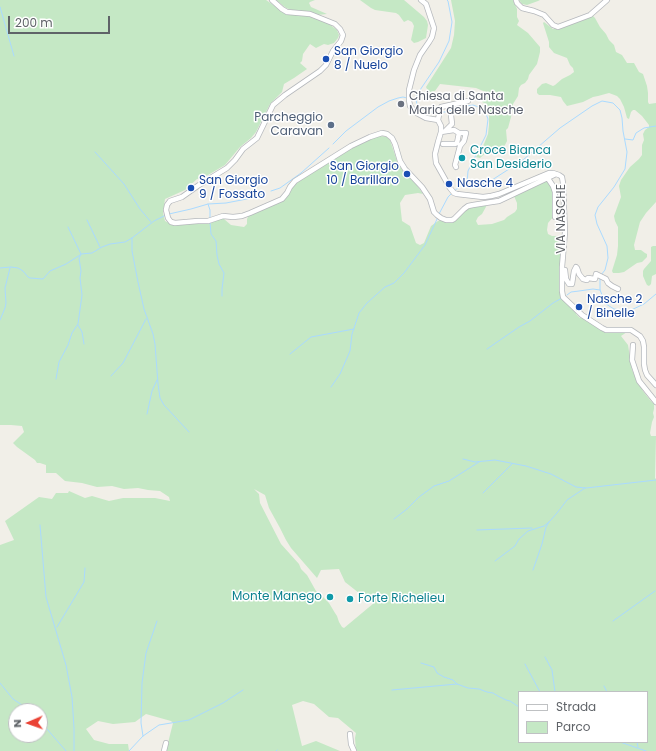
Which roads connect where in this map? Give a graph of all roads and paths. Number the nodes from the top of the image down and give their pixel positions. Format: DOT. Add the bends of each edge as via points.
graph roads {
  1 [pos="272,0"];
  2 [pos="421,0"];
  3 [pos="516,0"];
  4 [pos="607,0"];
  5 [pos="426,2"];
  6 [pos="468,101"];
  7 [pos="451,115"];
  8 [pos="439,119"];
  9 [pos="443,132"];
  10 [pos="459,133"];
  11 [pos="443,144"];
  12 [pos="456,167"];
  13 [pos="556,174"];
  14 [pos="547,177"];
  15 [pos="555,217"];
  16 [pos="562,267"];
  17 [pos="618,288"];
  18 [pos="633,345"];
  19 [pos="656,385"];
  20 [pos="656,402"];
  21 [pos="350,734"];
  22 [pos="166,743"];
  23 [pos="164,751"];
  24 [pos="354,751"];
  1 -- 14 [label="street" via="287,12 310,14 335,24 343,34 341,41 320,71 273,105 257,138 243,149 227,168 182,197 170,201 166,208 169,221 175,223 242,216 282,198 302,175 351,146 382,134 392,138 405,169 422,187 438,217 446,220 454,219 468,206 499,201"];
  2 -- 5 [label="street"];
  3 -- 4 [label="street" via="522,8 544,15 558,27 590,15"];
  5 -- 8 [label="street" via="434,28 432,37 417,63 409,98 410,106 415,112 426,118"];
  6 -- 8 [label="street" via="444,106 440,109"];
  7 -- 9 [label="street, VIA NASCHE" via="452,124"];
  8 -- 9 [label="street, VIA NASCHE"];
  9 -- 10 [label="street" via="454,130"];
  9 -- 13 [label="street, VIA NASCHE" via="435,154 436,163 451,190 456,194 495,196 542,175"];
  10 -- 11 [label="street" via="457,143"];
  10 -- 12 [label="street" via="466,134 460,146"];
  13 -- 14 [label="street"];
  13 -- 16 [label="street, VIA NASCHE" via="562,177 563,183 565,232"];
  14 -- 15 [label="street" via="555,192"];
  16 -- 17 [label="street" via="565,268 569,284 573,282 574,271 578,268 583,279 595,279 596,274"];
  16 -- 19 [label="street, VIA NASCHE" via="563,297 586,318 606,330 631,330 642,338 645,370"];
  18 -- 20 [label="street" via="632,360 639,381"];
  21 -- 24 [label="street"];
  22 -- 23 [label="street"];
}
